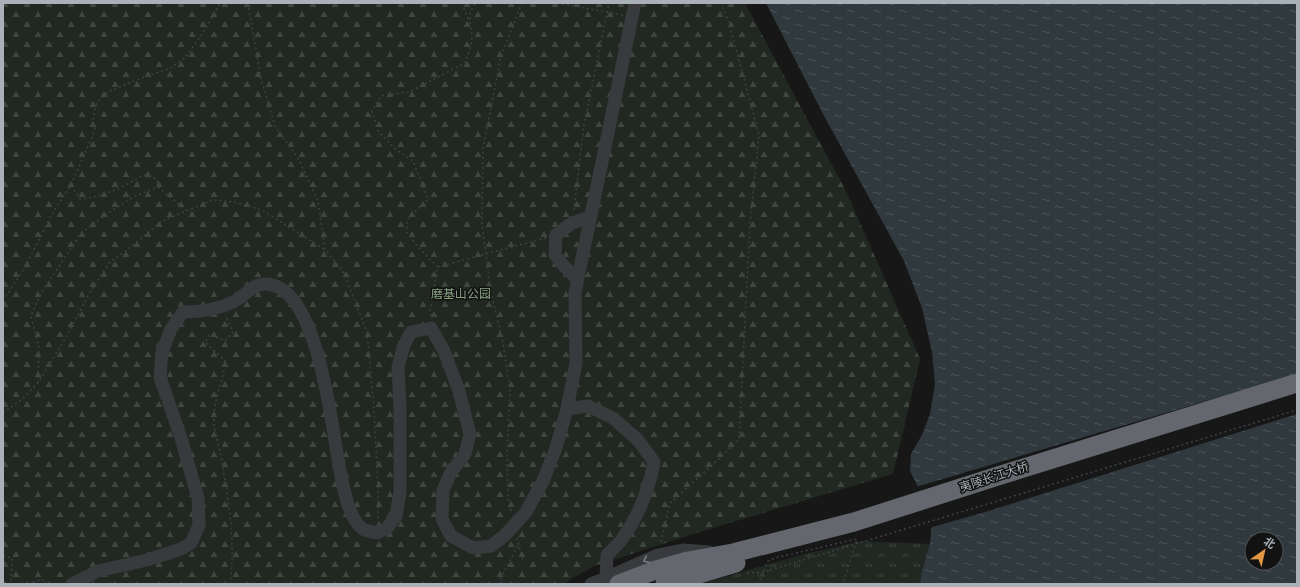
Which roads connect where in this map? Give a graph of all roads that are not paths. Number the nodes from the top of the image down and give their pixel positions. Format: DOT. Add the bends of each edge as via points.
graph roads {
  1 [pos="636,7"];
  2 [pos="590,217"];
  3 [pos="577,279"];
  4 [pos="1297,383"];
  5 [pos="1297,396"];
  6 [pos="567,409"];
  7 [pos="733,553"];
  8 [pos="689,569"];
  9 [pos="604,582"];
  10 [pos="72,584"];
  11 [pos="665,584"];
  1 -- 2 [label="street"];
  2 -- 3 [label="street"];
  2 -- 3 [label="street" via="572,223 556,235 555,255"];
  3 -- 6 [label="street" via="576,363"];
  4 -- 7 [label="highway, 夷陵长江大桥" via="854,522"];
  5 -- 8 [label="highway, 夷陵长江大桥" via="1196,423 982,490"];
  6 -- 9 [label="street" via="588,406 613,418 638,440 654,462 651,479 635,518 622,541 607,555"];
  6 -- 10 [label="street" via="556,448 526,512 491,546 473,548 451,536 442,519 443,490 451,472 465,454 470,434 459,391 431,328 411,332 398,366 400,492 396,516 387,528 377,533 363,529 344,496 326,390 317,350 306,319 284,290 268,284 254,286 234,302 194,312 183,312 171,329 162,352 160,377 198,498 199,526 190,543 181,549 147,560 98,571"];
  7 -- 8 [label="highway, 夷陵长江大桥"];
  7 -- 9 [label="street, one-way" via="683,550 658,555"];
  8 -- 9 [label="highway" via="653,571"];
  8 -- 11 [label="highway"];
}
